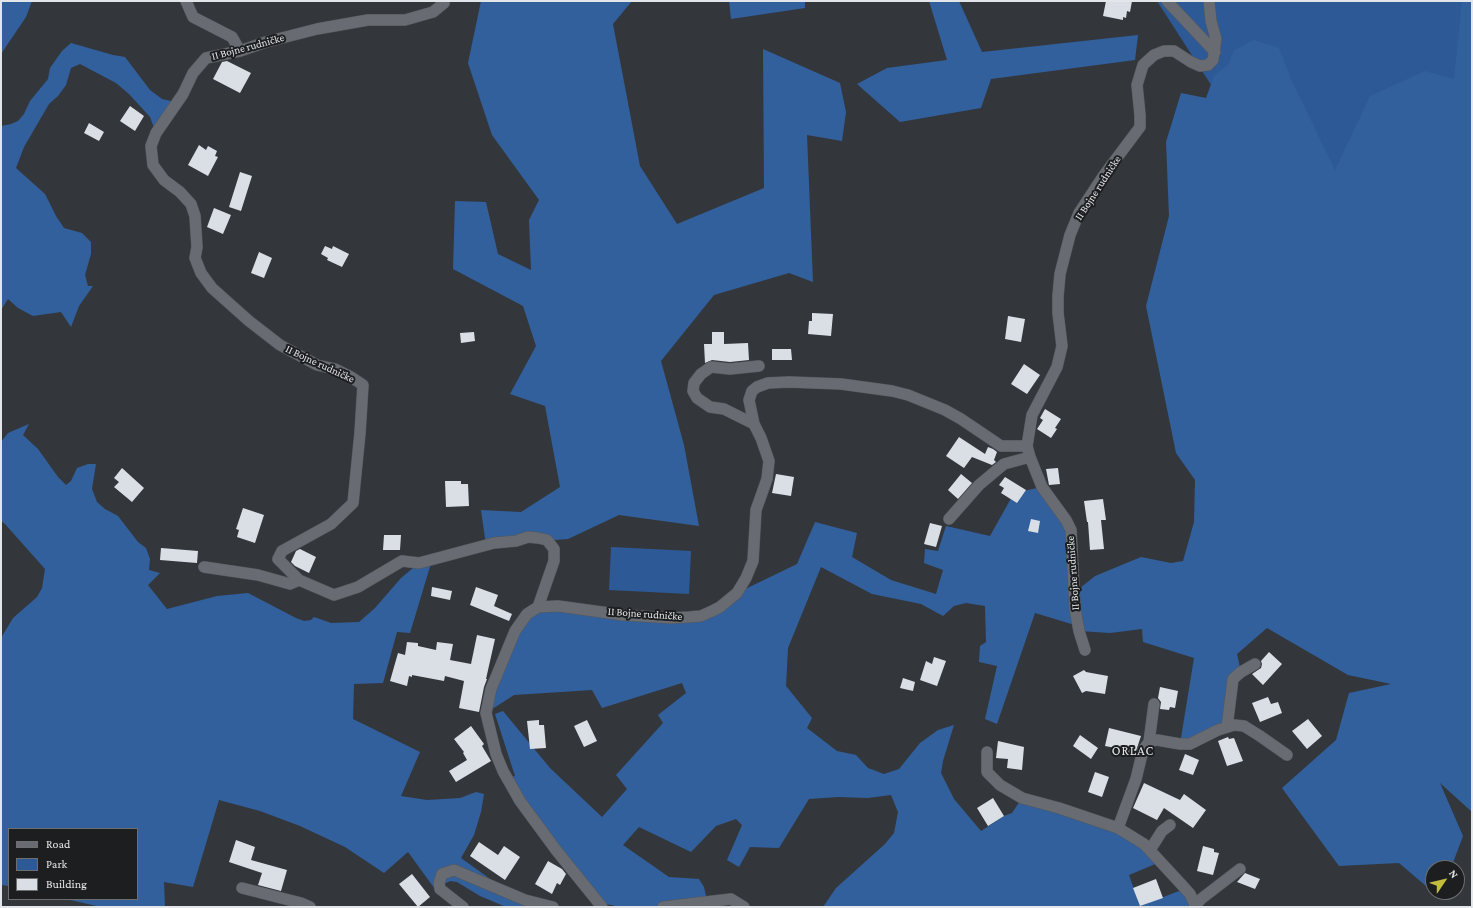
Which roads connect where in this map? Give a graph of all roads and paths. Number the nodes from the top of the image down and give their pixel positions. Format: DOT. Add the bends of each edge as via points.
graph roads {
  1 [pos="186,1"];
  2 [pos="443,1"];
  3 [pos="1167,1"];
  4 [pos="1209,1"];
  5 [pos="240,51"];
  6 [pos="1215,52"];
  7 [pos="759,366"];
  8 [pos="754,424"];
  9 [pos="1029,452"];
  10 [pos="949,519"];
  11 [pos="204,567"];
  12 [pos="299,580"];
  13 [pos="538,607"];
  14 [pos="1085,650"];
  15 [pos="1255,664"];
  16 [pos="1154,704"];
  17 [pos="1227,727"];
  18 [pos="1149,742"];
  19 [pos="987,752"];
  20 [pos="1287,755"];
  21 [pos="1170,825"];
  22 [pos="1118,828"];
  23 [pos="1150,850"];
  24 [pos="1240,869"];
  25 [pos="242,888"];
  26 [pos="1196,906"];
  27 [pos="310,907"];
  28 [pos="463,907"];
  29 [pos="552,907"];
  30 [pos="602,907"];
  31 [pos="663,907"];
  32 [pos="744,907"];
  1 -- 5 [label="street" via="193,17 232,37"];
  2 -- 5 [label="street, II Bojne rudničke" via="444,3 433,12 405,20 368,20 317,29"];
  3 -- 6 [label="street"];
  4 -- 6 [label="street" via="1216,39"];
  5 -- 12 [label="street, II Bojne rudničke" via="206,58 193,73 183,94 156,133 151,146 152,165 164,180 191,204 196,216 195,258 201,273 212,288 280,345 317,365 352,376 363,385 353,502 331,524 282,551 278,559"];
  6 -- 9 [label="street, II Bojne rudničke" via="1213,60 1208,65 1200,66 1174,51 1164,51 1142,65 1137,85 1140,127 1079,213 1066,249 1058,296 1062,346 1057,367 1032,415"];
  7 -- 8 [label="street" via="730,369 711,367 701,374 692,391 710,407 724,409"];
  8 -- 9 [label="street, II Bojne rudničke" via="749,400 752,391 757,387 768,383 829,383 908,395 945,410 1001,446"];
  8 -- 13 [label="street, II Bojne rudničke" via="769,461 767,479 756,510 753,561 737,592 720,607 701,616 671,618 623,615 558,606"];
  9 -- 10 [label="street" via="1004,464 979,485"];
  9 -- 14 [label="street, II Bojne rudničke" via="1042,487 1066,520 1070,530 1075,609"];
  11 -- 12 [label="street" via="258,575 290,584"];
  12 -- 13 [label="street, II Bojne rudničke" via="334,595 358,587 402,561 419,563 494,543 516,542 528,537 538,538 546,540 554,549 554,561"];
  13 -- 30 [label="street" via="527,614 515,631 491,689 486,713 496,754 520,800"];
  15 -- 17 [label="street" via="1234,679"];
  16 -- 18 [label="street"];
  17 -- 18 [label="street" via="1190,744 1157,740"];
  17 -- 20 [label="street" via="1234,724 1244,726"];
  18 -- 22 [label="street" via="1141,755 1136,779"];
  19 -- 22 [label="street" via="987,772 1000,785 1022,798"];
  21 -- 23 [label="street" via="1162,831"];
  22 -- 23 [label="street"];
  23 -- 26 [label="street" via="1182,884"];
  24 -- 26 [label="street" via="1201,898"];
  25 -- 27 [label="street"];
  28 -- 29 [label="street" via="440,889 442,874 454,870 525,900"];
  31 -- 32 [label="street" via="731,899"];
}
